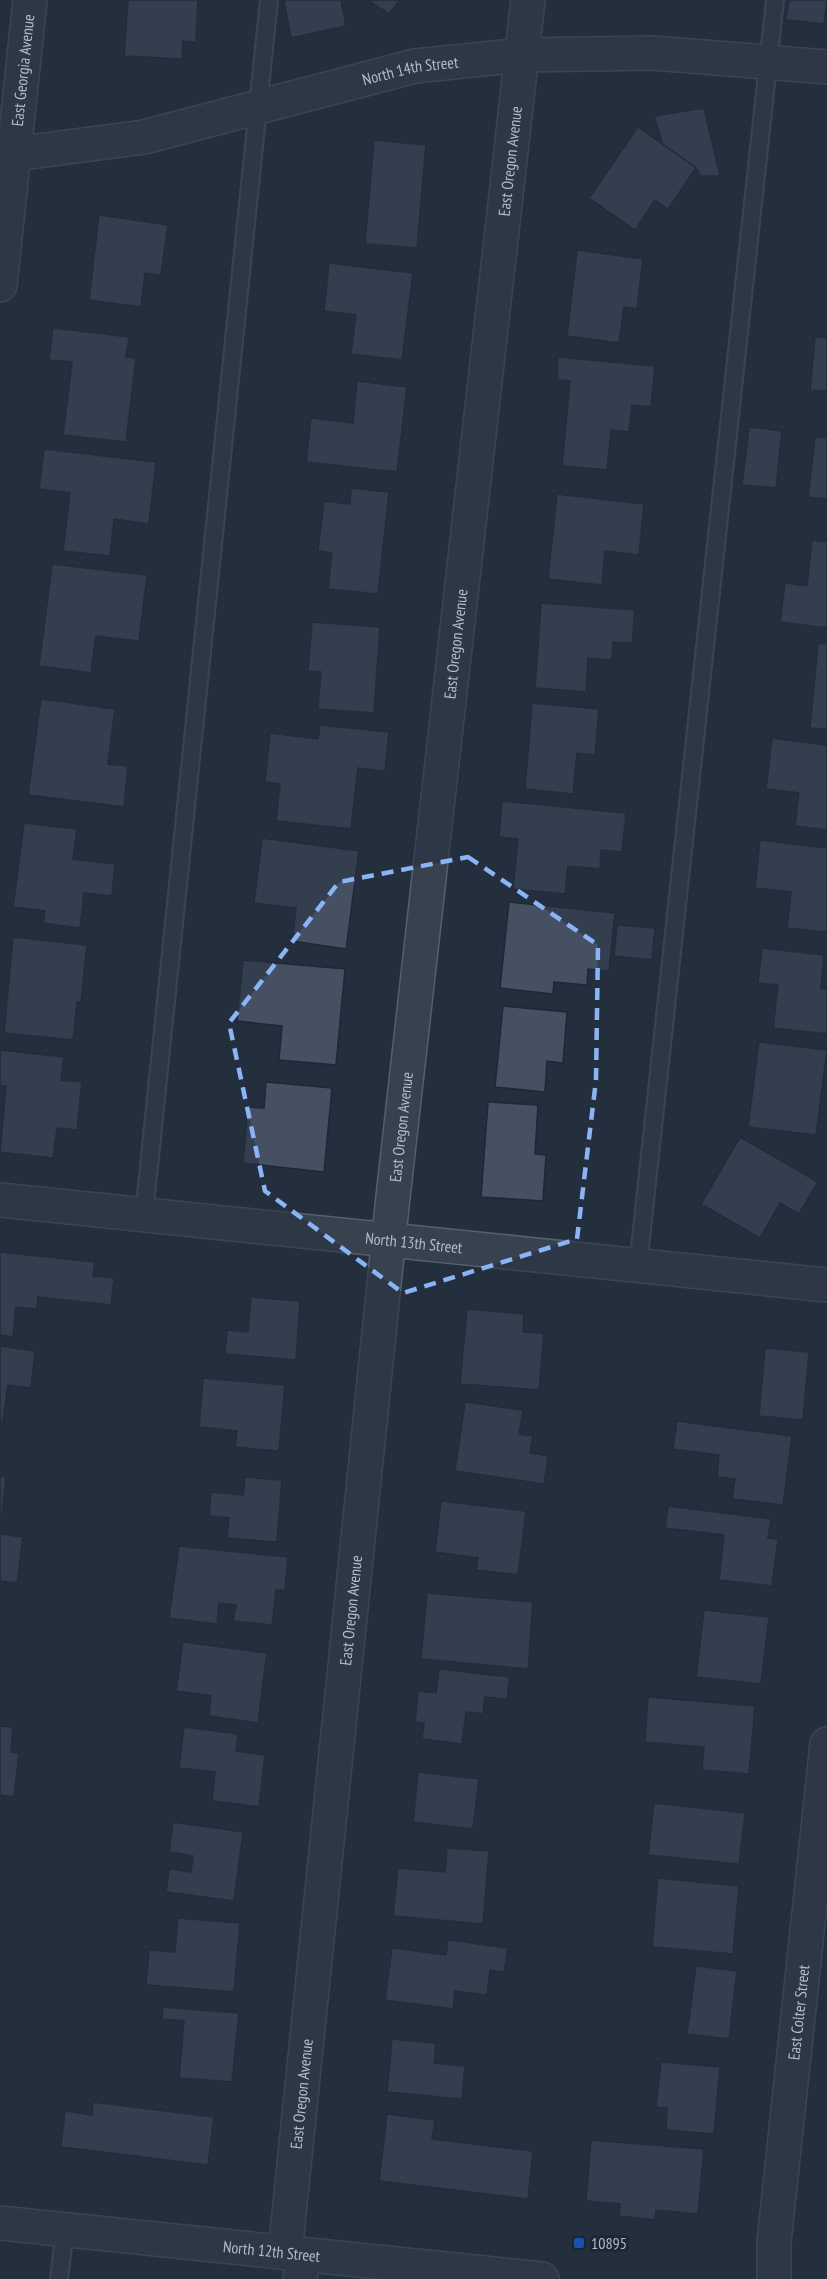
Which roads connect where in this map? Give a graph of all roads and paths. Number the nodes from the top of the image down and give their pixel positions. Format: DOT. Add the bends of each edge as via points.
graph roads {
  1 [pos="30,0"];
  2 [pos="269,0"];
  3 [pos="528,0"];
  4 [pos="775,0"];
  5 [pos="522,55"];
  6 [pos="768,61"];
  7 [pos="827,67"];
  8 [pos="257,109"];
  9 [pos="7,155"];
  10 [pos="0,285"];
  11 [pos="0,1200"];
  12 [pos="144,1215"];
  13 [pos="389,1241"];
  14 [pos="638,1266"];
  15 [pos="827,1286"];
  16 [pos="827,1744"];
  17 [pos="820,1879"];
  18 [pos="0,2223"];
  19 [pos="65,2230"];
  20 [pos="296,2262"];
  21 [pos="59,2279"];
  22 [pos="541,2279"];
  23 [pos="774,2279"];
  1 -- 9 [label="street, East Georgia Avenue"];
  2 -- 8 [label="lane"];
  3 -- 5 [label="street, East Oregon Avenue"];
  4 -- 6 [label="lane"];
  5 -- 6 [label="street, North 14th Street" via="654,53"];
  5 -- 8 [label="street, North 14th Street" via="415,66"];
  5 -- 13 [label="street, East Oregon Avenue"];
  6 -- 7 [label="street, North 14th Street"];
  6 -- 14 [label="lane"];
  8 -- 9 [label="street, North 14th Street" via="144,137"];
  8 -- 12 [label="lane"];
  9 -- 10 [label="street, East Georgia Avenue"];
  11 -- 12 [label="street, North 13th Street"];
  12 -- 13 [label="street, North 13th Street"];
  13 -- 14 [label="street, North 13th Street"];
  13 -- 20 [label="street, East Oregon Avenue"];
  14 -- 15 [label="street, North 13th Street"];
  16 -- 17 [label="street, East Colter Street"];
  17 -- 23 [label="street, East Colter Street" via="774,2242"];
  18 -- 19 [label="street, North 12th Street"];
  19 -- 20 [label="street, North 12th Street"];
  19 -- 21 [label="lane"];
  20 -- 22 [label="street, North 12th Street"];
}
